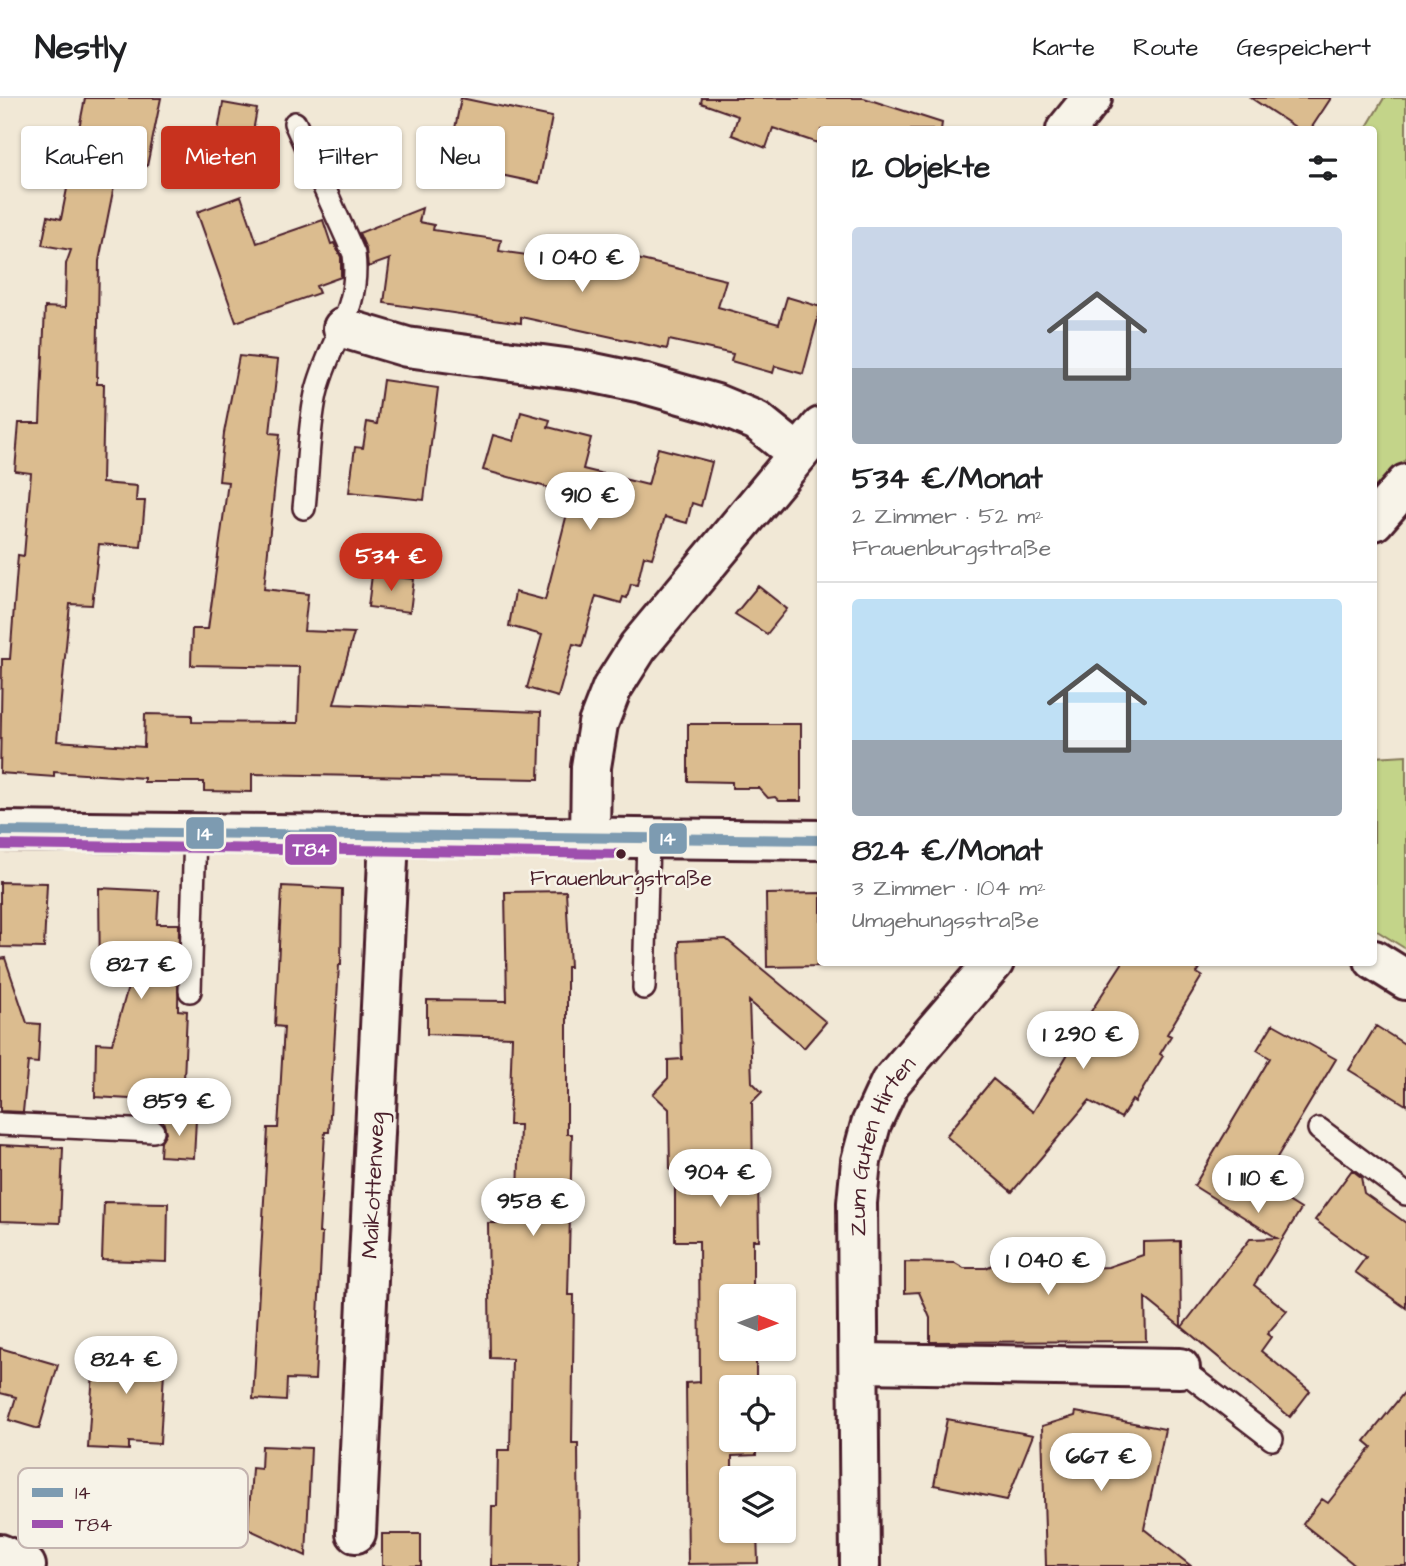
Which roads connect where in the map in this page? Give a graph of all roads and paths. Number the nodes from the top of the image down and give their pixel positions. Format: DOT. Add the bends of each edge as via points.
graph roads {
  1 [pos="1092,98"];
  2 [pos="295,124"];
  3 [pos="1069,126"];
  4 [pos="344,328"];
  5 [pos="810,440"];
  6 [pos="1406,484"];
  7 [pos="304,508"];
  8 [pos="1377,518"];
  9 [pos="0,831"];
  10 [pos="195,834"];
  11 [pos="389,838"];
  12 [pos="590,839"];
  13 [pos="648,840"];
  14 [pos="817,840"];
  15 [pos="1377,962"];
  16 [pos="991,966"];
  17 [pos="1406,981"];
  18 [pos="644,988"];
  19 [pos="190,992"];
  20 [pos="0,1124"];
  21 [pos="1319,1129"];
  22 [pos="153,1130"];
  23 [pos="1405,1192"];
  24 [pos="859,1363"];
  25 [pos="1180,1368"];
  26 [pos="1272,1440"];
  27 [pos="356,1533"];
  28 [pos="0,1554"];
  29 [pos="26,1566"];
  30 [pos="860,1566"];
  1 -- 3 [label="main road"];
  2 -- 4 [label="lane" via="354,254 354,298"];
  4 -- 5 [label="main road" via="407,347 580,370 654,387 716,404"];
  4 -- 7 [label="lane" via="326,360 316,396"];
  5 -- 12 [label="main road" via="638,647 612,688 596,735"];
  6 -- 8 [label="main road"];
  9 -- 10 [label="main road"];
  10 -- 11 [label="main road"];
  10 -- 19 [label="lane"];
  11 -- 12 [label="main road"];
  11 -- 27 [label="main road, Maikottenweg"];
  12 -- 13 [label="main road"];
  13 -- 14 [label="main road"];
  13 -- 18 [label="lane"];
  15 -- 17 [label="main road"];
  16 -- 24 [label="main road, Zum Guten Hirten" via="890,1083 871,1124 857,1203"];
  20 -- 22 [label="lane"];
  21 -- 23 [label="lane"];
  24 -- 25 [label="main road"];
  24 -- 30 [label="main road, Zum Guten Hirten"];
  25 -- 26 [label="lane"];
  28 -- 29 [label="main road"];
}
